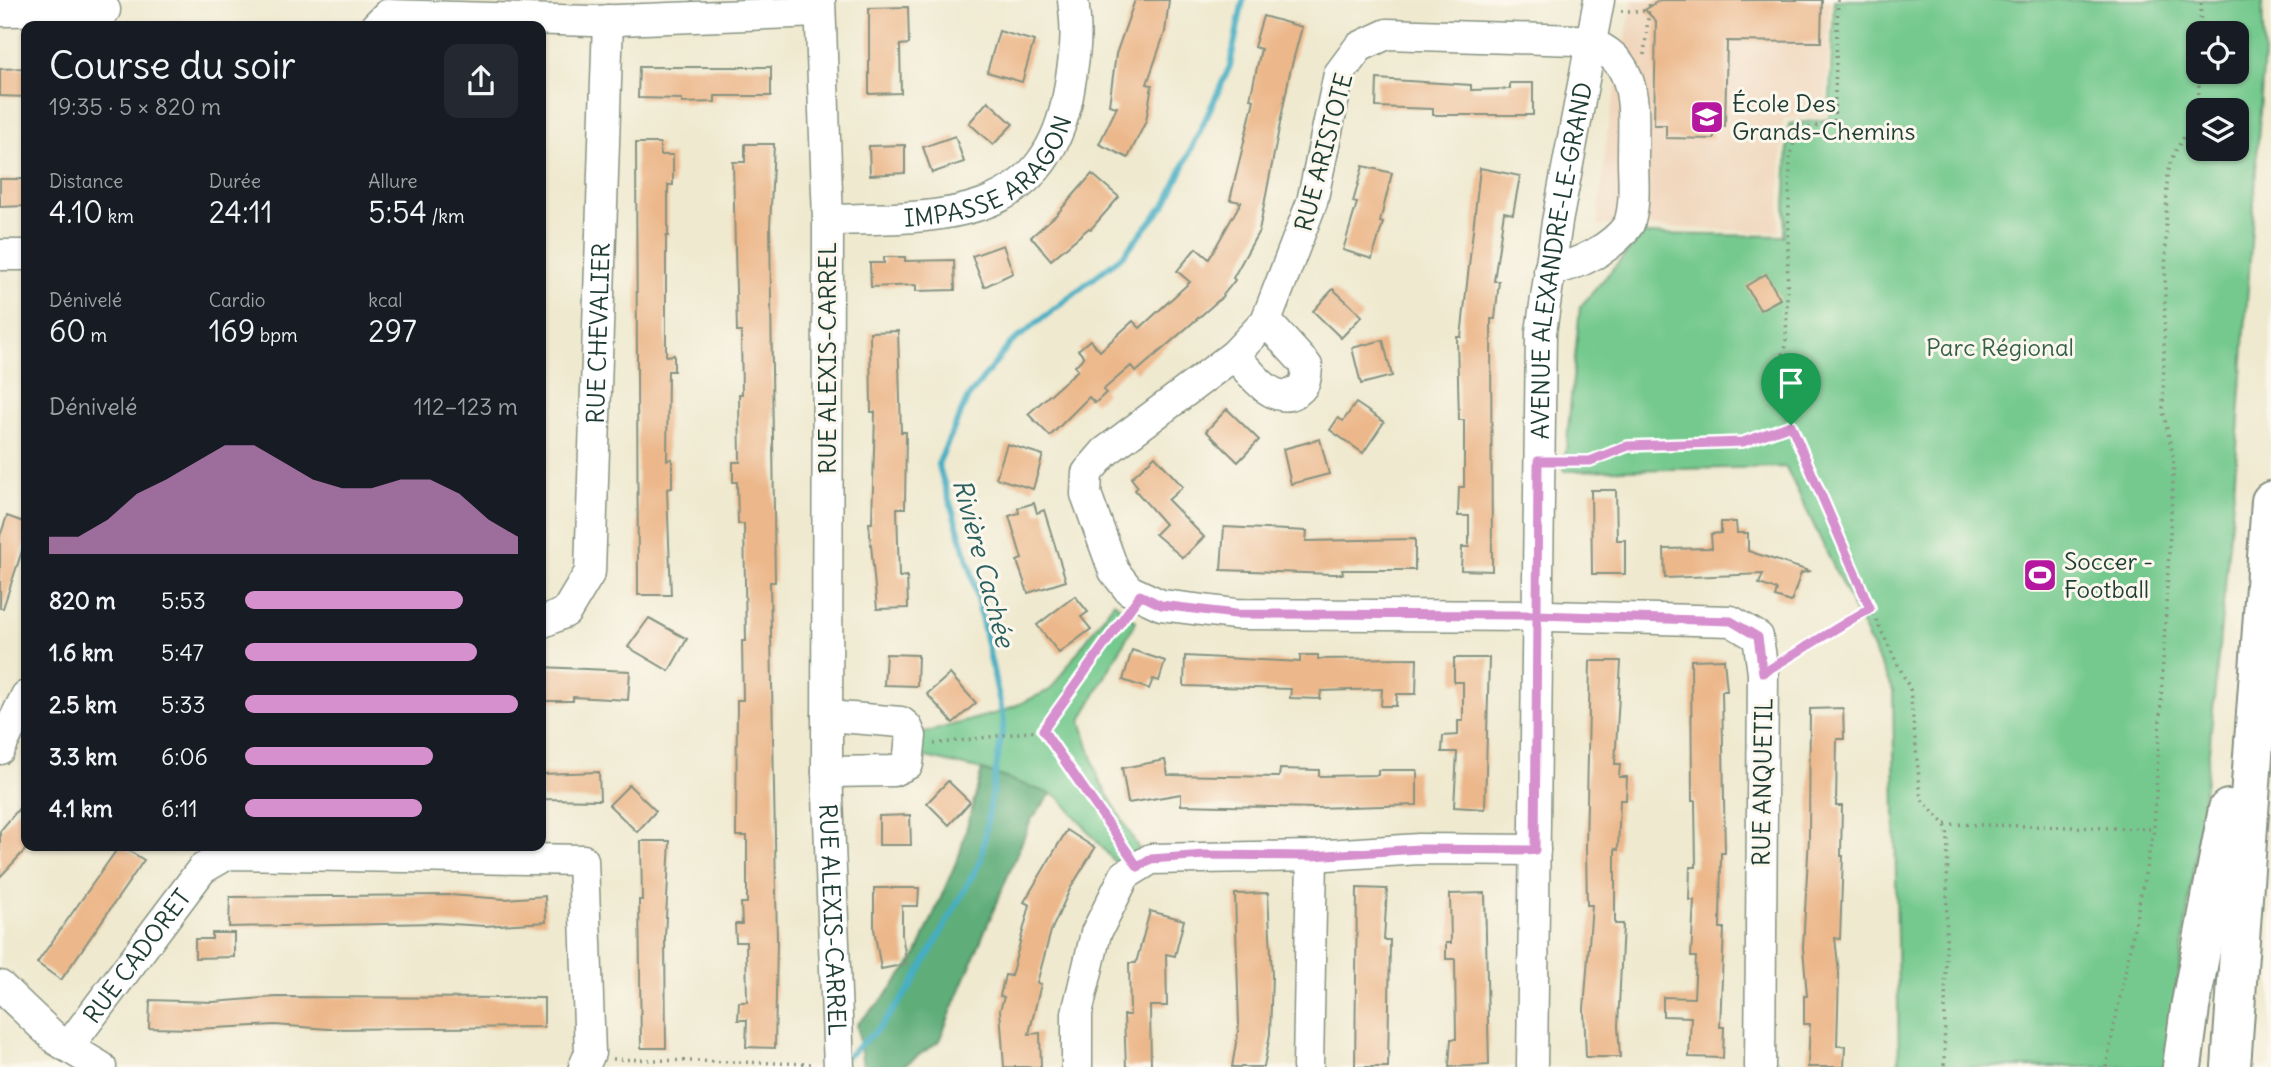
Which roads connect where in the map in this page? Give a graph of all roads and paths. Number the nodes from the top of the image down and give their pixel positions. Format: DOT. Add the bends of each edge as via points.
graph roads {
  1 [pos="1073,0"];
  2 [pos="1650,0"];
  3 [pos="1838,0"];
  4 [pos="2201,0"];
  5 [pos="820,6"];
  6 [pos="1610,6"];
  7 [pos="0,11"];
  8 [pos="1647,11"];
  9 [pos="105,12"];
  10 [pos="608,20"];
  11 [pos="381,21"];
  12 [pos="2200,21"];
  13 [pos="1591,43"];
  14 [pos="1644,56"];
  15 [pos="2198,84"];
  16 [pos="828,220"];
  17 [pos="0,255"];
  18 [pos="21,255"];
  19 [pos="1549,270"];
  20 [pos="1266,321"];
  21 [pos="1234,355"];
  22 [pos="1791,425"];
  23 [pos="1538,461"];
  24 [pos="2271,500"];
  25 [pos="1140,595"];
  26 [pos="1870,608"];
  27 [pos="1537,615"];
  28 [pos="546,621"];
  29 [pos="2261,642"];
  30 [pos="1763,673"];
  31 [pos="21,706"];
  32 [pos="827,716"];
  33 [pos="1043,730"];
  34 [pos="912,747"];
  35 [pos="0,749"];
  36 [pos="827,772"];
  37 [pos="1945,824"];
  38 [pos="2154,829"];
  39 [pos="1535,850"];
  40 [pos="1312,856"];
  41 [pos="1138,867"];
  42 [pos="0,986"];
  43 [pos="68,1046"];
  44 [pos="586,1063"];
  45 [pos="839,1066"];
  46 [pos="101,1067"];
  47 [pos="1077,1067"];
  48 [pos="1308,1067"];
  49 [pos="1532,1067"];
  50 [pos="1760,1067"];
  51 [pos="1944,1067"];
  52 [pos="2106,1067"];
  53 [pos="2182,1067"];
  54 [pos="2231,1067"];
  1 -- 16 [label="street, IMPASSE ARAGON" via="1078,37 1064,120 1049,153 1028,179 986,204 930,218"];
  2 -- 8 [label="path"];
  3 -- 22 [label="path" via="1834,123 1797,130 1790,156 1786,346 1779,365"];
  4 -- 12 [label="path"];
  5 -- 10 [label="street"];
  5 -- 16 [label="street, RUE ALEXIS-CARREL"];
  6 -- 8 [label="path"];
  6 -- 13 [label="street, AVENUE ALEXANDRE-LE-GRAND"];
  7 -- 9 [label="street"];
  8 -- 14 [label="path"];
  10 -- 11 [label="street" via="387,15"];
  10 -- 28 [label="street, RUE CHEVALIER" via="590,572 566,612"];
  13 -- 19 [label="street, AVENUE ALEXANDRE-LE-GRAND"];
  13 -- 19 [label="street" via="1619,63 1634,91 1632,216 1625,231 1608,244 1579,261"];
  13 -- 20 [label="street, RUE ARISTOTE" via="1387,34 1359,47 1339,74 1312,202"];
  15 -- 38 [label="path" via="2193,122 2173,150 2167,174 2164,411 2174,459"];
  16 -- 32 [label="street, RUE ALEXIS-CARREL"];
  17 -- 18 [label="street"];
  19 -- 23 [label="street, AVENUE ALEXANDRE-LE-GRAND" via="1541,331"];
  20 -- 21 [label="street, RUE ARISTOTE"];
  20 -- 21 [label="street" via="1307,366 1306,381 1298,391 1287,397 1272,394"];
  21 -- 25 [label="street, RUE ARISTOTE" via="1105,452 1087,472 1086,494 1114,571 1129,590"];
  22 -- 23 [label="path" via="1743,442 1628,446 1590,461"];
  22 -- 26 [label="path"];
  23 -- 27 [label="street, AVENUE ALEXANDRE-LE-GRAND"];
  24 -- 29 [label="highway"];
  25 -- 27 [label="street, RUE ARISTOTE" via="1161,605 1235,614"];
  25 -- 33 [label="path"];
  26 -- 30 [label="path"];
  26 -- 37 [label="path" via="1910,689 1921,799"];
  27 -- 30 [label="street, RUE ANQUETIL" via="1731,621 1758,637"];
  27 -- 39 [label="street, AVENUE ALEXANDRE-LE-GRAND"];
  29 -- 53 [label="highway"];
  29 -- 54 [label="highway"];
  30 -- 50 [label="street, RUE ANQUETIL"];
  31 -- 35 [label="street"];
  32 -- 34 [label="street" via="901,722"];
  32 -- 36 [label="street, RUE ALEXIS-CARREL"];
  33 -- 34 [label="path"];
  33 -- 41 [label="path"];
  34 -- 36 [label="street, RUE ALEXIS-CARREL" via="908,764 902,768"];
  36 -- 45 [label="street, RUE ALEXIS-CARREL"];
  37 -- 38 [label="path"];
  37 -- 51 [label="path"];
  38 -- 52 [label="path"];
  39 -- 40 [label="street" via="1419,849"];
  39 -- 49 [label="street, AVENUE ALEXANDRE-LE-GRAND"];
  40 -- 41 [label="street" via="1164,858"];
  40 -- 48 [label="street"];
  41 -- 47 [label="street" via="1125,875 1097,933 1077,1013"];
  42 -- 43 [label="street, RUE CADORET"];
  43 -- 44 [label="street, RUE CADORET" via="202,869 228,854 583,860"];
  43 -- 46 [label="street, RUE CADORET"];
  44 -- 45 [label="path"];
}
